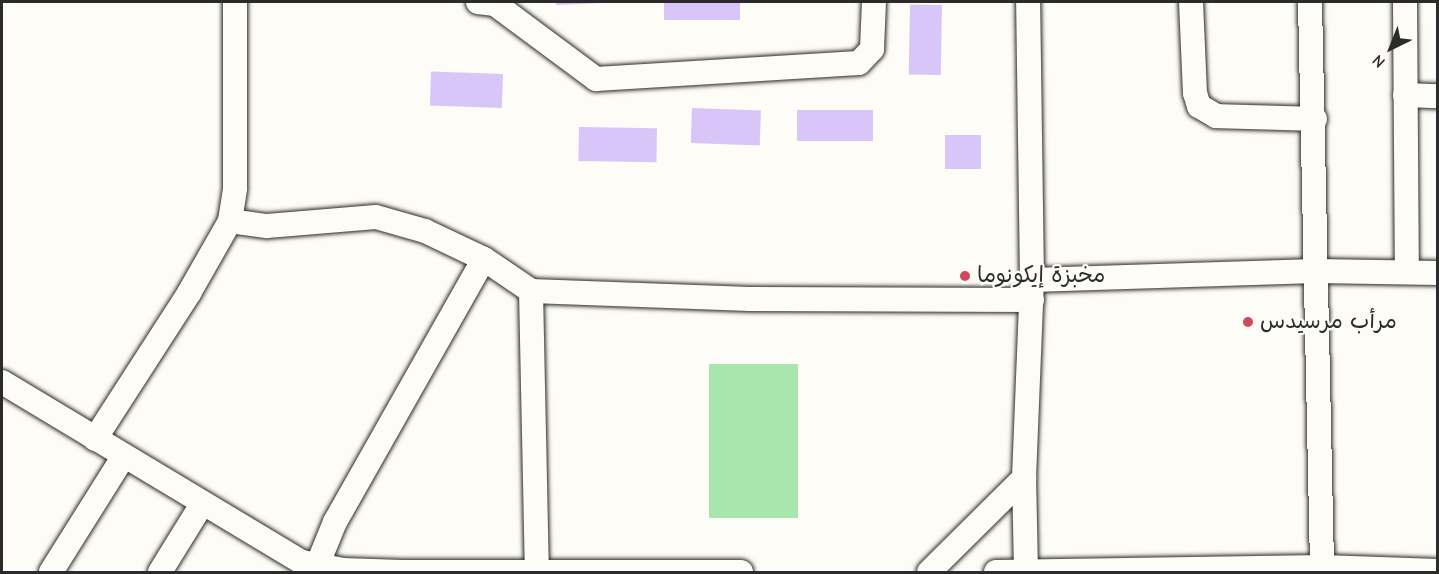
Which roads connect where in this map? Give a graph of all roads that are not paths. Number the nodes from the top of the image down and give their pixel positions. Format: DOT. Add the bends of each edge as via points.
graph roads {
  1 [pos="235,2"];
  2 [pos="478,2"];
  3 [pos="874,2"];
  4 [pos="1028,2"];
  5 [pos="1191,2"];
  6 [pos="1310,2"];
  7 [pos="1405,2"];
  8 [pos="1405,95"];
  9 [pos="1437,96"];
  10 [pos="1315,119"];
  11 [pos="230,220"];
  12 [pos="484,259"];
  13 [pos="1316,271"];
  14 [pos="1407,272"];
  15 [pos="1437,273"];
  16 [pos="1032,290"];
  17 [pos="531,291"];
  18 [pos="2,382"];
  19 [pos="95,439"];
  20 [pos="123,457"];
  21 [pos="1024,478"];
  22 [pos="202,504"];
  23 [pos="306,567"];
  24 [pos="1311,569"];
  25 [pos="537,570"];
  26 [pos="590,571"];
  27 [pos="1026,571"];
  28 [pos="1437,571"];
  29 [pos="51,573"];
  30 [pos="160,573"];
  31 [pos="741,573"];
  32 [pos="929,573"];
  33 [pos="996,573"];
  1 -- 11 [label="street" via="235,188"];
  2 -- 3 [label="street" via="495,4 596,80 859,63 872,49"];
  4 -- 16 [label="street"];
  5 -- 10 [label="street" via="1199,106 1208,114"];
  6 -- 10 [label="street"];
  7 -- 8 [label="street"];
  8 -- 9 [label="street"];
  8 -- 14 [label="street"];
  10 -- 13 [label="street"];
  11 -- 12 [label="street" via="267,226 376,217 425,231"];
  11 -- 19 [label="street" via="189,293"];
  12 -- 17 [label="street"];
  12 -- 23 [label="street"];
  13 -- 14 [label="street"];
  13 -- 16 [label="street"];
  13 -- 24 [label="street"];
  14 -- 15 [label="street"];
  16 -- 17 [label="street" via="750,299"];
  16 -- 21 [label="street"];
  17 -- 25 [label="street"];
  18 -- 19 [label="street"];
  19 -- 20 [label="street"];
  20 -- 22 [label="street"];
  20 -- 29 [label="street"];
  21 -- 27 [label="street"];
  21 -- 32 [label="street"];
  22 -- 23 [label="street"];
  22 -- 30 [label="street"];
  23 -- 25 [label="street" via="402,572"];
  24 -- 27 [label="street"];
  24 -- 28 [label="street"];
  25 -- 26 [label="street"];
  26 -- 31 [label="street"];
  27 -- 33 [label="street"];
}
